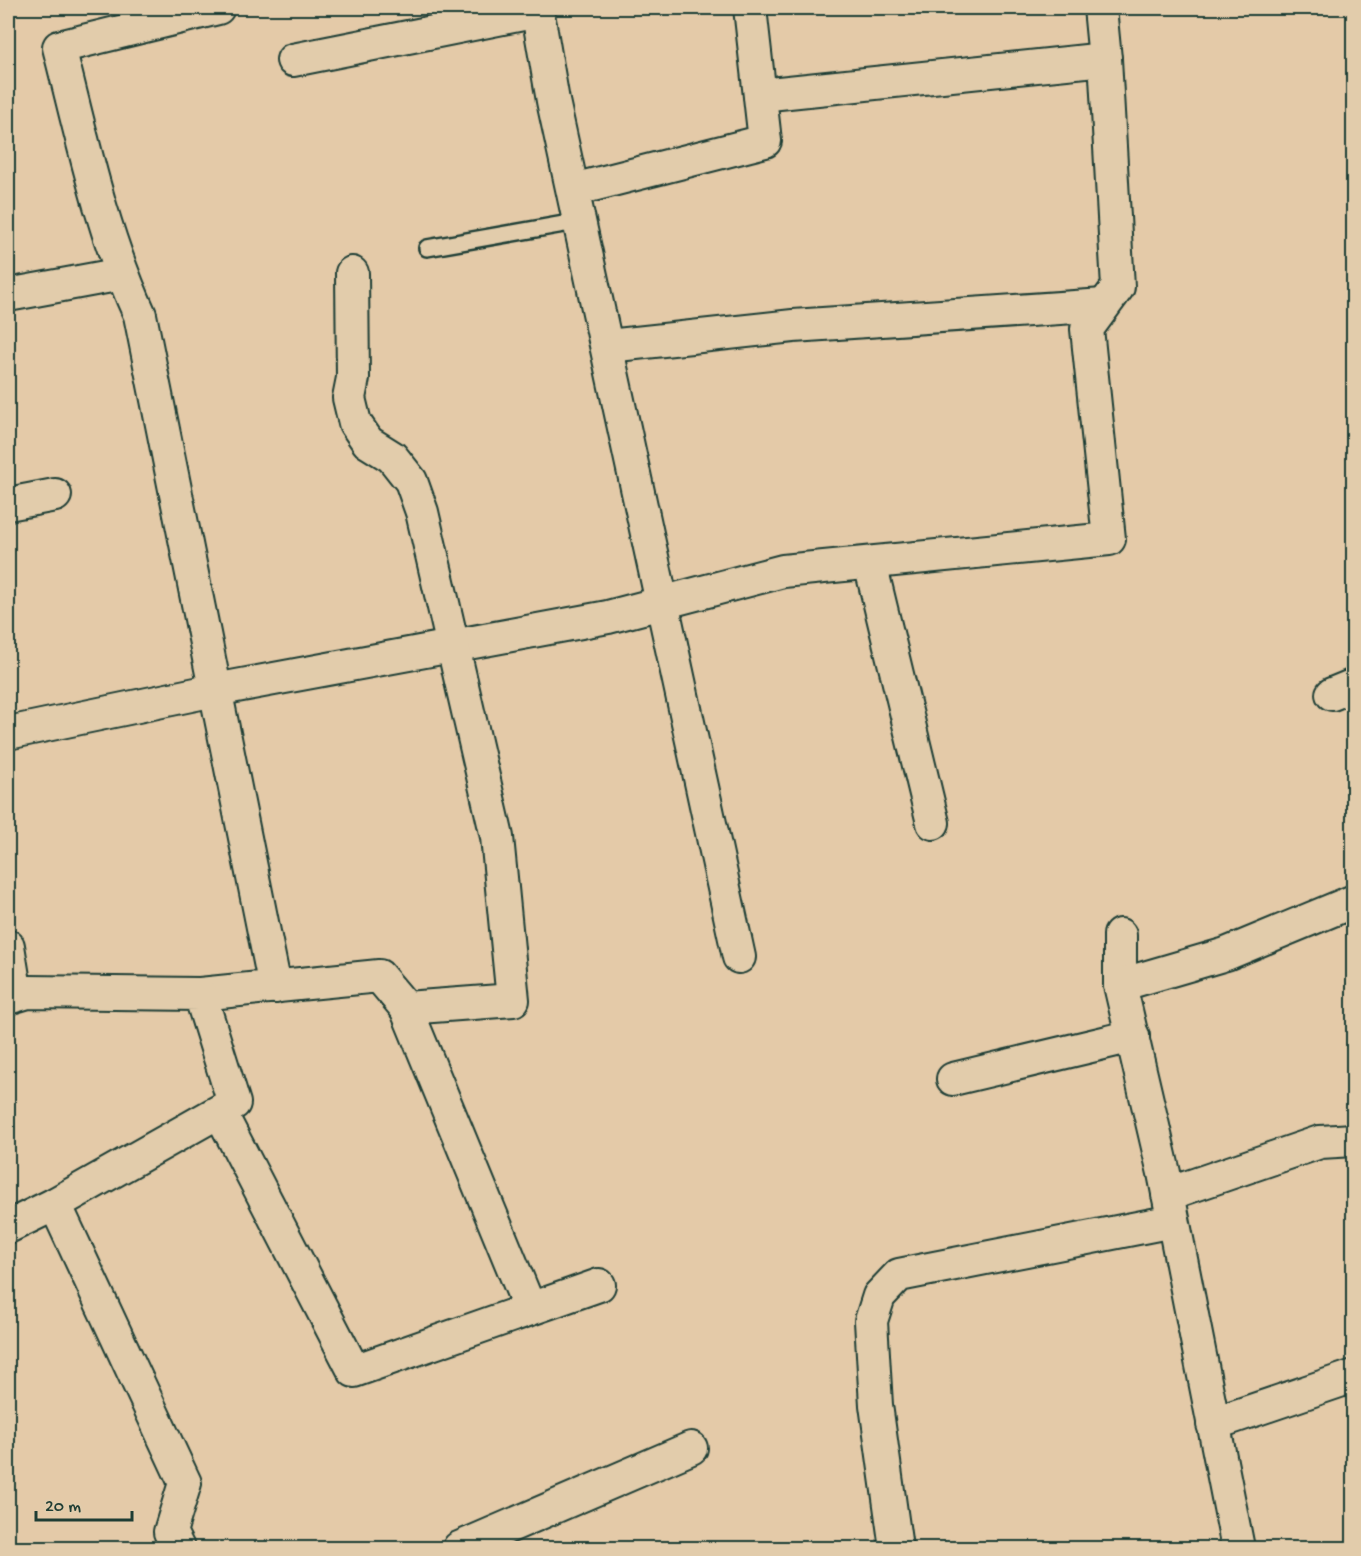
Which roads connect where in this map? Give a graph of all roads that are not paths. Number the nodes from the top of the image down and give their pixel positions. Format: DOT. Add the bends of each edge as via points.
graph roads {
  1 [pos="218,8"];
  2 [pos="750,8"];
  3 [pos="1100,8"];
  4 [pos="538,9"];
  5 [pos="1105,59"];
  6 [pos="293,60"];
  7 [pos="760,95"];
  8 [pos="573,190"];
  9 [pos="582,226"];
  10 [pos="427,248"];
  11 [pos="352,273"];
  12 [pos="122,274"];
  13 [pos="8,295"];
  14 [pos="1104,305"];
  15 [pos="608,346"];
  16 [pos="55,495"];
  17 [pos="8,504"];
  18 [pos="870,563"];
  19 [pos="660,603"];
  20 [pos="453,646"];
  21 [pos="215,690"];
  22 [pos="8,733"];
  23 [pos="933,823"];
  24 [pos="1353,900"];
  25 [pos="1120,935"];
  26 [pos="8,946"];
  27 [pos="739,957"];
  28 [pos="1120,985"];
  29 [pos="275,987"];
  30 [pos="200,994"];
  31 [pos="12,996"];
  32 [pos="406,1008"];
  33 [pos="1133,1036"];
  34 [pos="952,1079"];
  35 [pos="220,1112"];
  36 [pos="1353,1140"];
  37 [pos="55,1204"];
  38 [pos="1170,1208"];
  39 [pos="8,1227"];
  40 [pos="599,1285"];
  41 [pos="530,1309"];
  42 [pos="1353,1376"];
  43 [pos="1214,1424"];
  44 [pos="691,1448"];
  45 [pos="178,1548"];
  46 [pos="459,1548"];
  47 [pos="896,1548"];
  48 [pos="1238,1548"];
  1 -- 12 [label="street" via="59,47"];
  2 -- 7 [label="street"];
  3 -- 5 [label="street"];
  4 -- 6 [label="street"];
  4 -- 8 [label="street"];
  5 -- 7 [label="street"];
  5 -- 14 [label="street" via="1118,287"];
  7 -- 8 [label="street" via="765,141"];
  8 -- 9 [label="street"];
  9 -- 10 [label="lane" via="564,224"];
  9 -- 15 [label="street"];
  11 -- 20 [label="street" via="353,378 349,398 355,423 368,442 392,457 411,481 422,512"];
  12 -- 13 [label="street"];
  12 -- 21 [label="street" via="140,315"];
  14 -- 15 [label="street" via="793,326"];
  14 -- 18 [label="street" via="1087,329 1109,539"];
  15 -- 19 [label="street"];
  16 -- 17 [label="street"];
  18 -- 19 [label="street" via="783,571"];
  18 -- 23 [label="street"];
  19 -- 20 [label="street" via="608,617"];
  19 -- 27 [label="street"];
  20 -- 21 [label="street"];
  20 -- 32 [label="street" via="496,837 513,1000"];
  21 -- 22 [label="street"];
  21 -- 29 [label="street"];
  24 -- 28 [label="street" via="1226,954"];
  25 -- 28 [label="street"];
  26 -- 31 [label="street"];
  28 -- 33 [label="street"];
  29 -- 30 [label="street"];
  29 -- 32 [label="street" via="379,976"];
  30 -- 31 [label="street" via="28,992"];
  30 -- 35 [label="street" via="234,1103"];
  32 -- 41 [label="street"];
  33 -- 34 [label="street"];
  33 -- 38 [label="street"];
  35 -- 37 [label="street"];
  35 -- 41 [label="street" via="354,1371"];
  36 -- 38 [label="street" via="1320,1142"];
  37 -- 39 [label="street"];
  37 -- 45 [label="street" via="185,1483 170,1532"];
  38 -- 43 [label="street"];
  38 -- 47 [label="street" via="899,1275 879,1296 871,1321 876,1405"];
  40 -- 41 [label="street"];
  42 -- 43 [label="street"];
  43 -- 48 [label="street"];
  44 -- 46 [label="street"];
}
